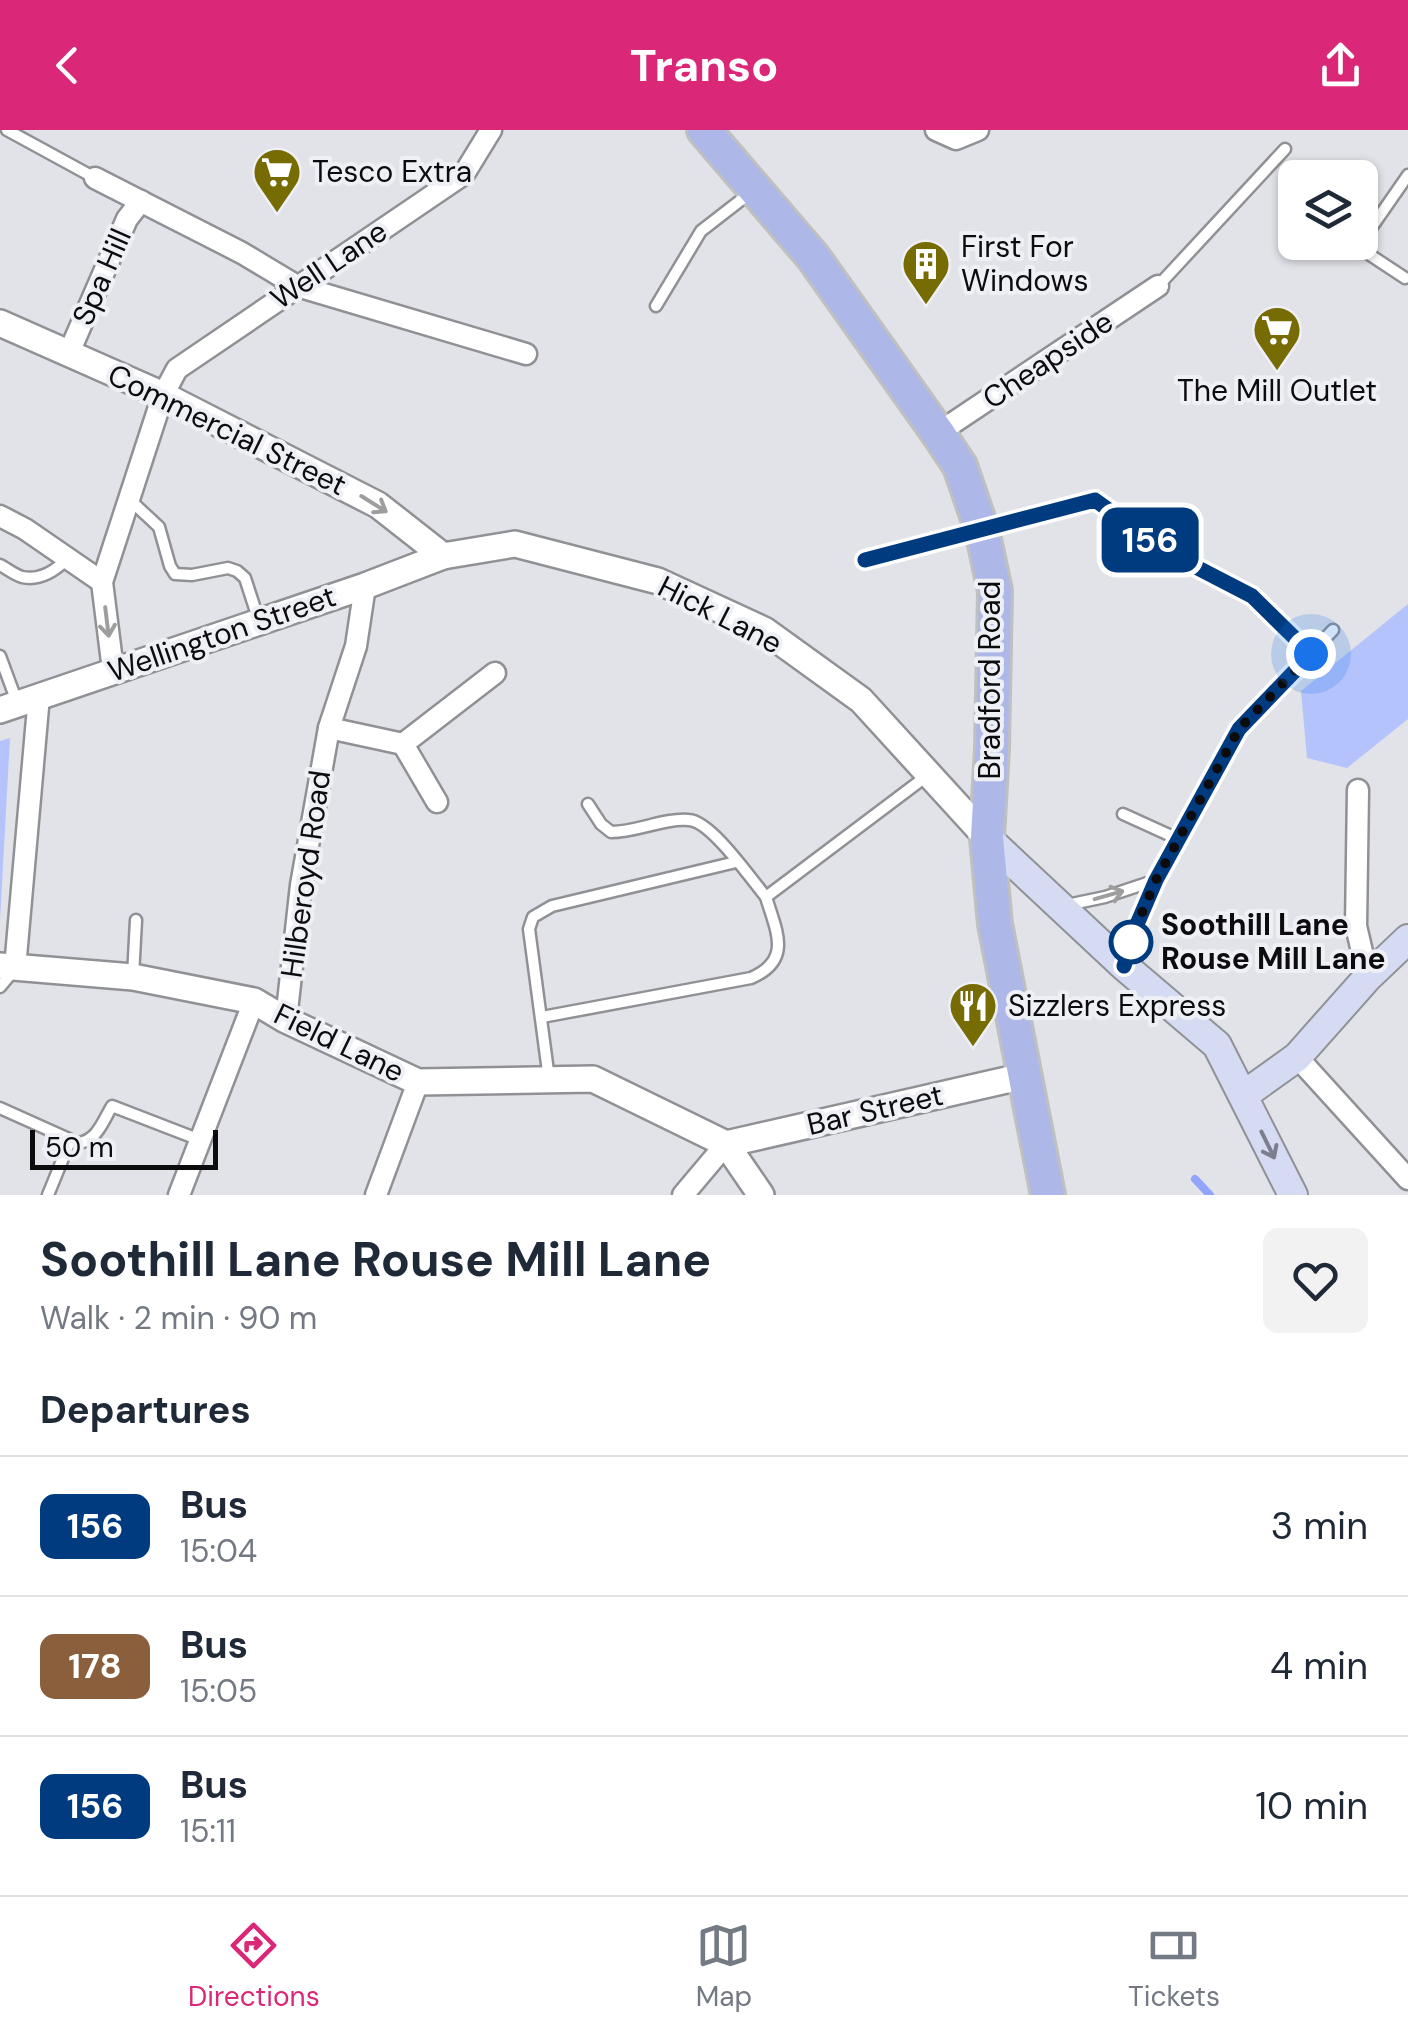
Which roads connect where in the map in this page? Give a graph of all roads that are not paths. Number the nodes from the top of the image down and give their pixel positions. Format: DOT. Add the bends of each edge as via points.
graph roads {
  1 [pos="7,130"];
  2 [pos="492,130"];
  3 [pos="704,130"];
  4 [pos="936,130"];
  5 [pos="978,130"];
  6 [pos="1285,149"];
  7 [pos="1408,175"];
  8 [pos="94,178"];
  9 [pos="755,189"];
  10 [pos="140,201"];
  11 [pos="1406,278"];
  12 [pos="297,286"];
  13 [pos="1158,286"];
  14 [pos="656,306"];
  15 [pos="0,324"];
  16 [pos="526,354"];
  17 [pos="68,355"];
  18 [pos="164,395"];
  19 [pos="938,433"];
  20 [pos="129,499"];
  21 [pos="0,516"];
  22 [pos="982,530"];
  23 [pos="442,556"];
  24 [pos="68,558"];
  25 [pos="865,560"];
  26 [pos="0,564"];
  27 [pos="102,582"];
  28 [pos="365,586"];
  29 [pos="259,621"];
  30 [pos="1333,630"];
  31 [pos="1311,654"];
  32 [pos="0,656"];
  33 [pos="112,670"];
  34 [pos="495,673"];
  35 [pos="19,703"];
  36 [pos="329,728"];
  37 [pos="403,744"];
  38 [pos="929,774"];
  39 [pos="1358,790"];
  40 [pos="437,802"];
  41 [pos="588,804"];
  42 [pos="1123,814"];
  43 [pos="987,838"];
  44 [pos="1178,839"];
  45 [pos="736,862"];
  46 [pos="1156,880"];
  47 [pos="766,896"];
  48 [pos="1061,907"];
  49 [pos="136,920"];
  50 [pos="1408,939"];
  51 [pos="1124,966"];
  52 [pos="5,974"];
  53 [pos="133,976"];
  54 [pos="1368,977"];
  55 [pos="254,1001"];
  56 [pos="542,1017"];
  57 [pos="286,1020"];
  58 [pos="1297,1057"];
  59 [pos="1024,1076"];
  60 [pos="550,1080"];
  61 [pos="418,1082"];
  62 [pos="1244,1095"];
  63 [pos="0,1108"];
  64 [pos="200,1140"];
  65 [pos="70,1141"];
  66 [pos="726,1144"];
  67 [pos="1408,1179"];
  68 [pos="48,1195"];
  69 [pos="179,1195"];
  70 [pos="376,1195"];
  71 [pos="683,1195"];
  72 [pos="761,1195"];
  73 [pos="1048,1195"];
  74 [pos="1293,1195"];
  1 -- 8 [label="lane"];
  2 -- 12 [label="street, Well Lane" via="464,174"];
  3 -- 9 [label="main road, Bradford Road"];
  4 -- 5 [label="street" via="956,139"];
  6 -- 13 [label="lane"];
  7 -- 11 [label="lane" via="1358,247"];
  8 -- 10 [label="street"];
  9 -- 14 [label="lane" via="701,231"];
  9 -- 19 [label="main road, Bradford Road" via="813,257"];
  10 -- 12 [label="street"];
  10 -- 17 [label="street, Spa Hill" via="126,219"];
  12 -- 16 [label="street"];
  12 -- 18 [label="street, Well Lane" via="177,369"];
  13 -- 19 [label="street, Cheapside"];
  15 -- 17 [label="street, Commercial Street"];
  17 -- 18 [label="street, Commercial Street"];
  18 -- 20 [label="street, Well Lane"];
  18 -- 23 [label="street, Commercial Street, one-way" via="378,505"];
  19 -- 22 [label="main road, Bradford Road" via="960,466"];
  20 -- 27 [label="street, Well Lane"];
  20 -- 29 [label="lane" via="159,527 175,574 237,571"];
  21 -- 24 [label="street"];
  22 -- 25 [label="lane"];
  22 -- 31 [label="lane" via="1095,500 1167,552 1252,596"];
  22 -- 43 [label="main road, Bradford Road" via="995,591"];
  23 -- 28 [label="street, Wellington Street"];
  23 -- 38 [label="street, Hick Lane" via="515,544 658,581 764,630 861,700"];
  24 -- 26 [label="lane" via="38,576 23,577"];
  24 -- 27 [label="street"];
  27 -- 33 [label="street, one-way"];
  28 -- 29 [label="street, Wellington Street"];
  28 -- 36 [label="street, Hilberoyd Road" via="356,646"];
  29 -- 33 [label="street, Wellington Street"];
  30 -- 31 [label="lane"];
  31 -- 44 [label="lane" via="1239,729"];
  32 -- 35 [label="lane"];
  33 -- 35 [label="street, Wellington Street"];
  34 -- 37 [label="street"];
  35 -- 52 [label="street"];
  36 -- 37 [label="street, Hilberoyd Road"];
  36 -- 57 [label="street, Hilberoyd Road"];
  37 -- 40 [label="street"];
  38 -- 43 [label="street, Hick Lane"];
  38 -- 47 [label="lane"];
  39 -- 54 [label="street" via="1356,926"];
  41 -- 45 [label="lane" via="611,832 696,821"];
  42 -- 44 [label="lane"];
  43 -- 48 [label="main road"];
  43 -- 59 [label="main road, Bradford Road" via="995,924"];
  44 -- 46 [label="lane"];
  45 -- 47 [label="lane"];
  45 -- 56 [label="lane" via="540,911 529,929"];
  48 -- 46 [label="lane, one-way"];
  46 -- 51 [label="lane"];
  47 -- 56 [label="lane" via="779,946 764,972"];
  48 -- 51 [label="main road"];
  49 -- 53 [label="lane"];
  50 -- 54 [label="main road"];
  51 -- 62 [label="main road" via="1217,1045"];
  52 -- 53 [label="street, Field Lane"];
  53 -- 55 [label="street, Field Lane"];
  54 -- 58 [label="main road"];
  55 -- 57 [label="street, Field Lane"];
  55 -- 64 [label="street"];
  56 -- 60 [label="lane"];
  57 -- 61 [label="street, Field Lane"];
  58 -- 62 [label="main road"];
  58 -- 67 [label="street"];
  59 -- 66 [label="street, Bar Street"];
  59 -- 73 [label="main road, Bradford Road"];
  60 -- 61 [label="street, Field Lane"];
  60 -- 66 [label="street, Field Lane" via="593,1079"];
  61 -- 70 [label="street"];
  62 -- 74 [label="main road, one-way"];
  63 -- 65 [label="lane"];
  64 -- 65 [label="lane" via="112,1106 93,1138"];
  64 -- 69 [label="street"];
  65 -- 68 [label="lane"];
  66 -- 71 [label="street"];
  66 -- 72 [label="street, Field Lane"];
}
